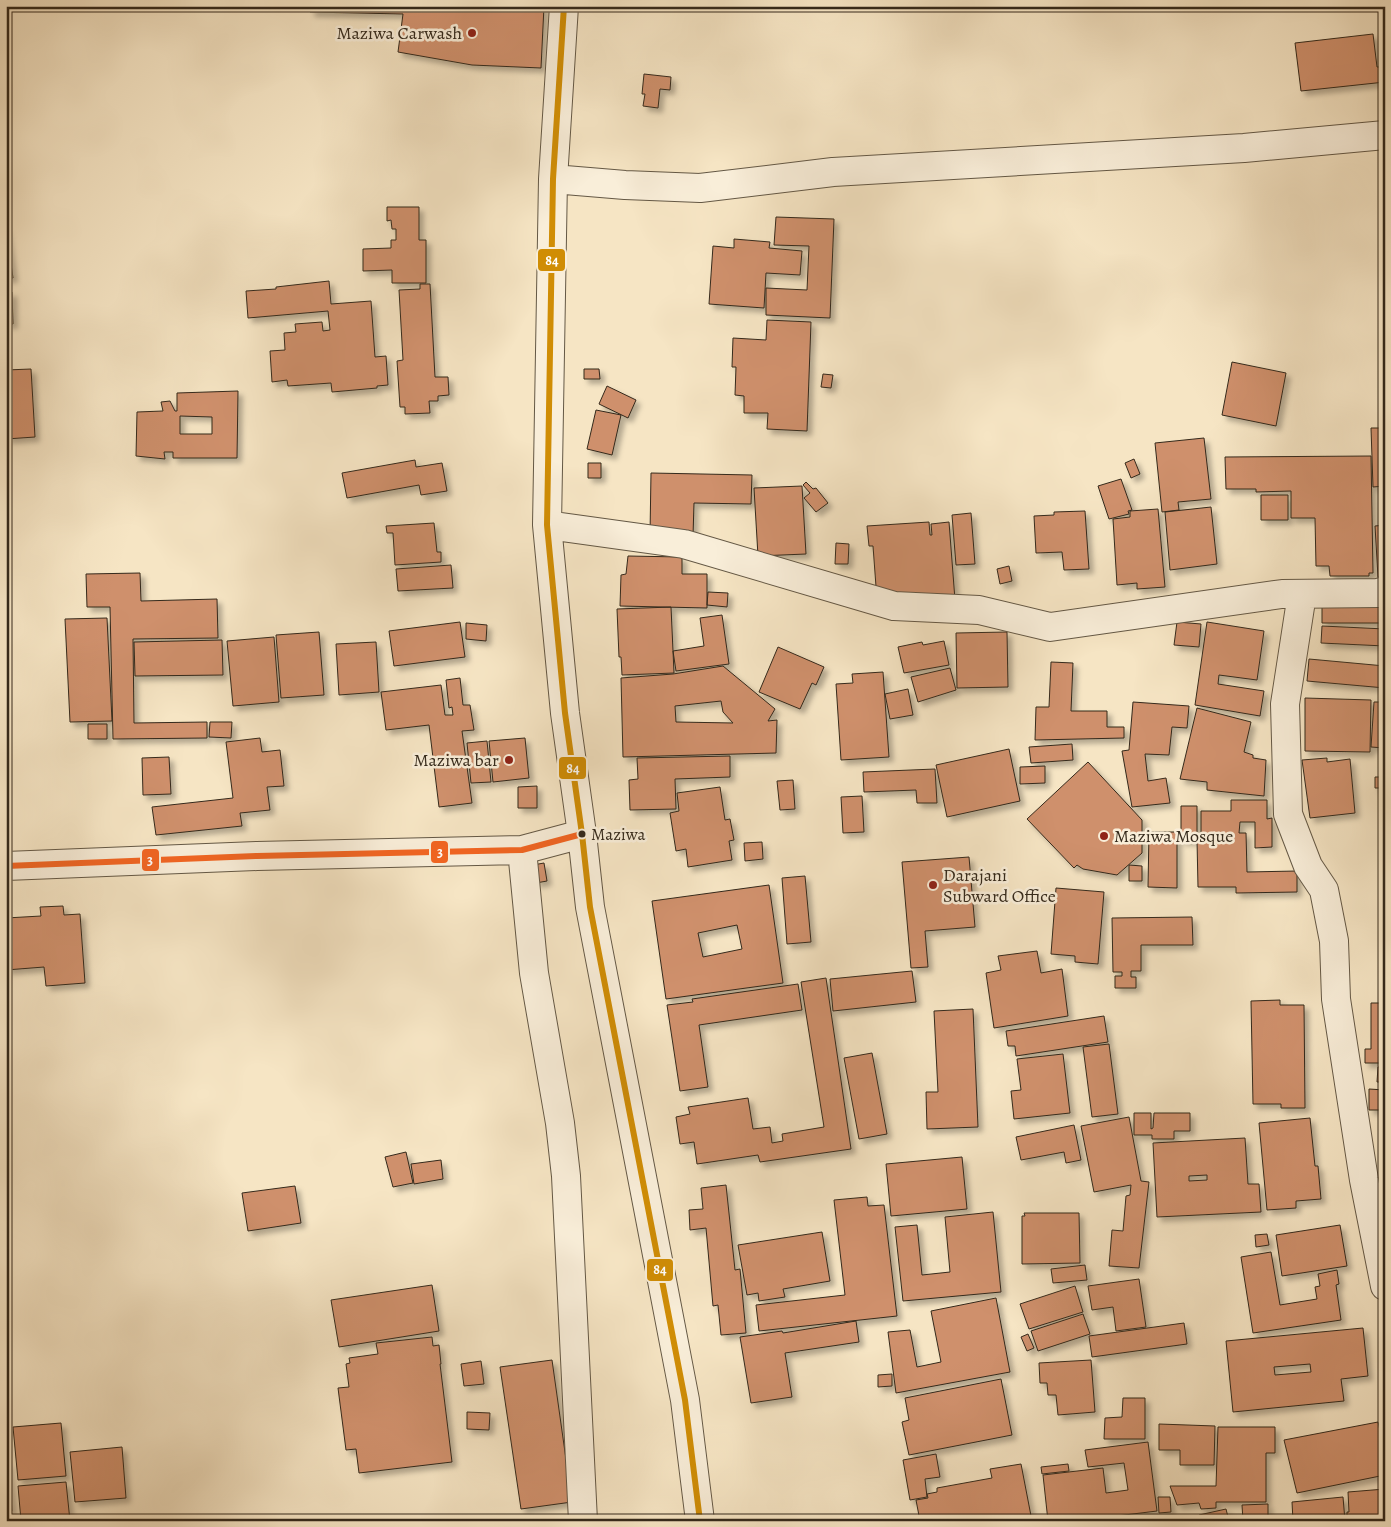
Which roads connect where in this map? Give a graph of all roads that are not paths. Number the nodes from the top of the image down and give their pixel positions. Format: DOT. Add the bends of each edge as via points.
graph roads {
  1 [pos="564,6"];
  2 [pos="1385,135"];
  3 [pos="553,179"];
  4 [pos="547,525"];
  5 [pos="1385,591"];
  6 [pos="1302,594"];
  7 [pos="582,834"];
  8 [pos="522,850"];
  9 [pos="6,866"];
  10 [pos="1385,1286"];
  11 [pos="583,1521"];
  12 [pos="700,1521"];
  1 -- 3 [label="street"];
  2 -- 3 [label="street" via="1244,148 832,172 700,188"];
  3 -- 4 [label="street"];
  4 -- 6 [label="street" via="684,544 894,606 979,610 1050,626 1282,594"];
  4 -- 7 [label="street" via="565,713"];
  5 -- 6 [label="street"];
  6 -- 10 [label="street" via="1285,704 1288,814 1308,866 1324,890 1334,941 1336,999 1364,1180"];
  7 -- 8 [label="street"];
  7 -- 12 [label="street" via="590,907 685,1400"];
  8 -- 9 [label="street"];
  8 -- 11 [label="street" via="534,973 566,1176"];
}
